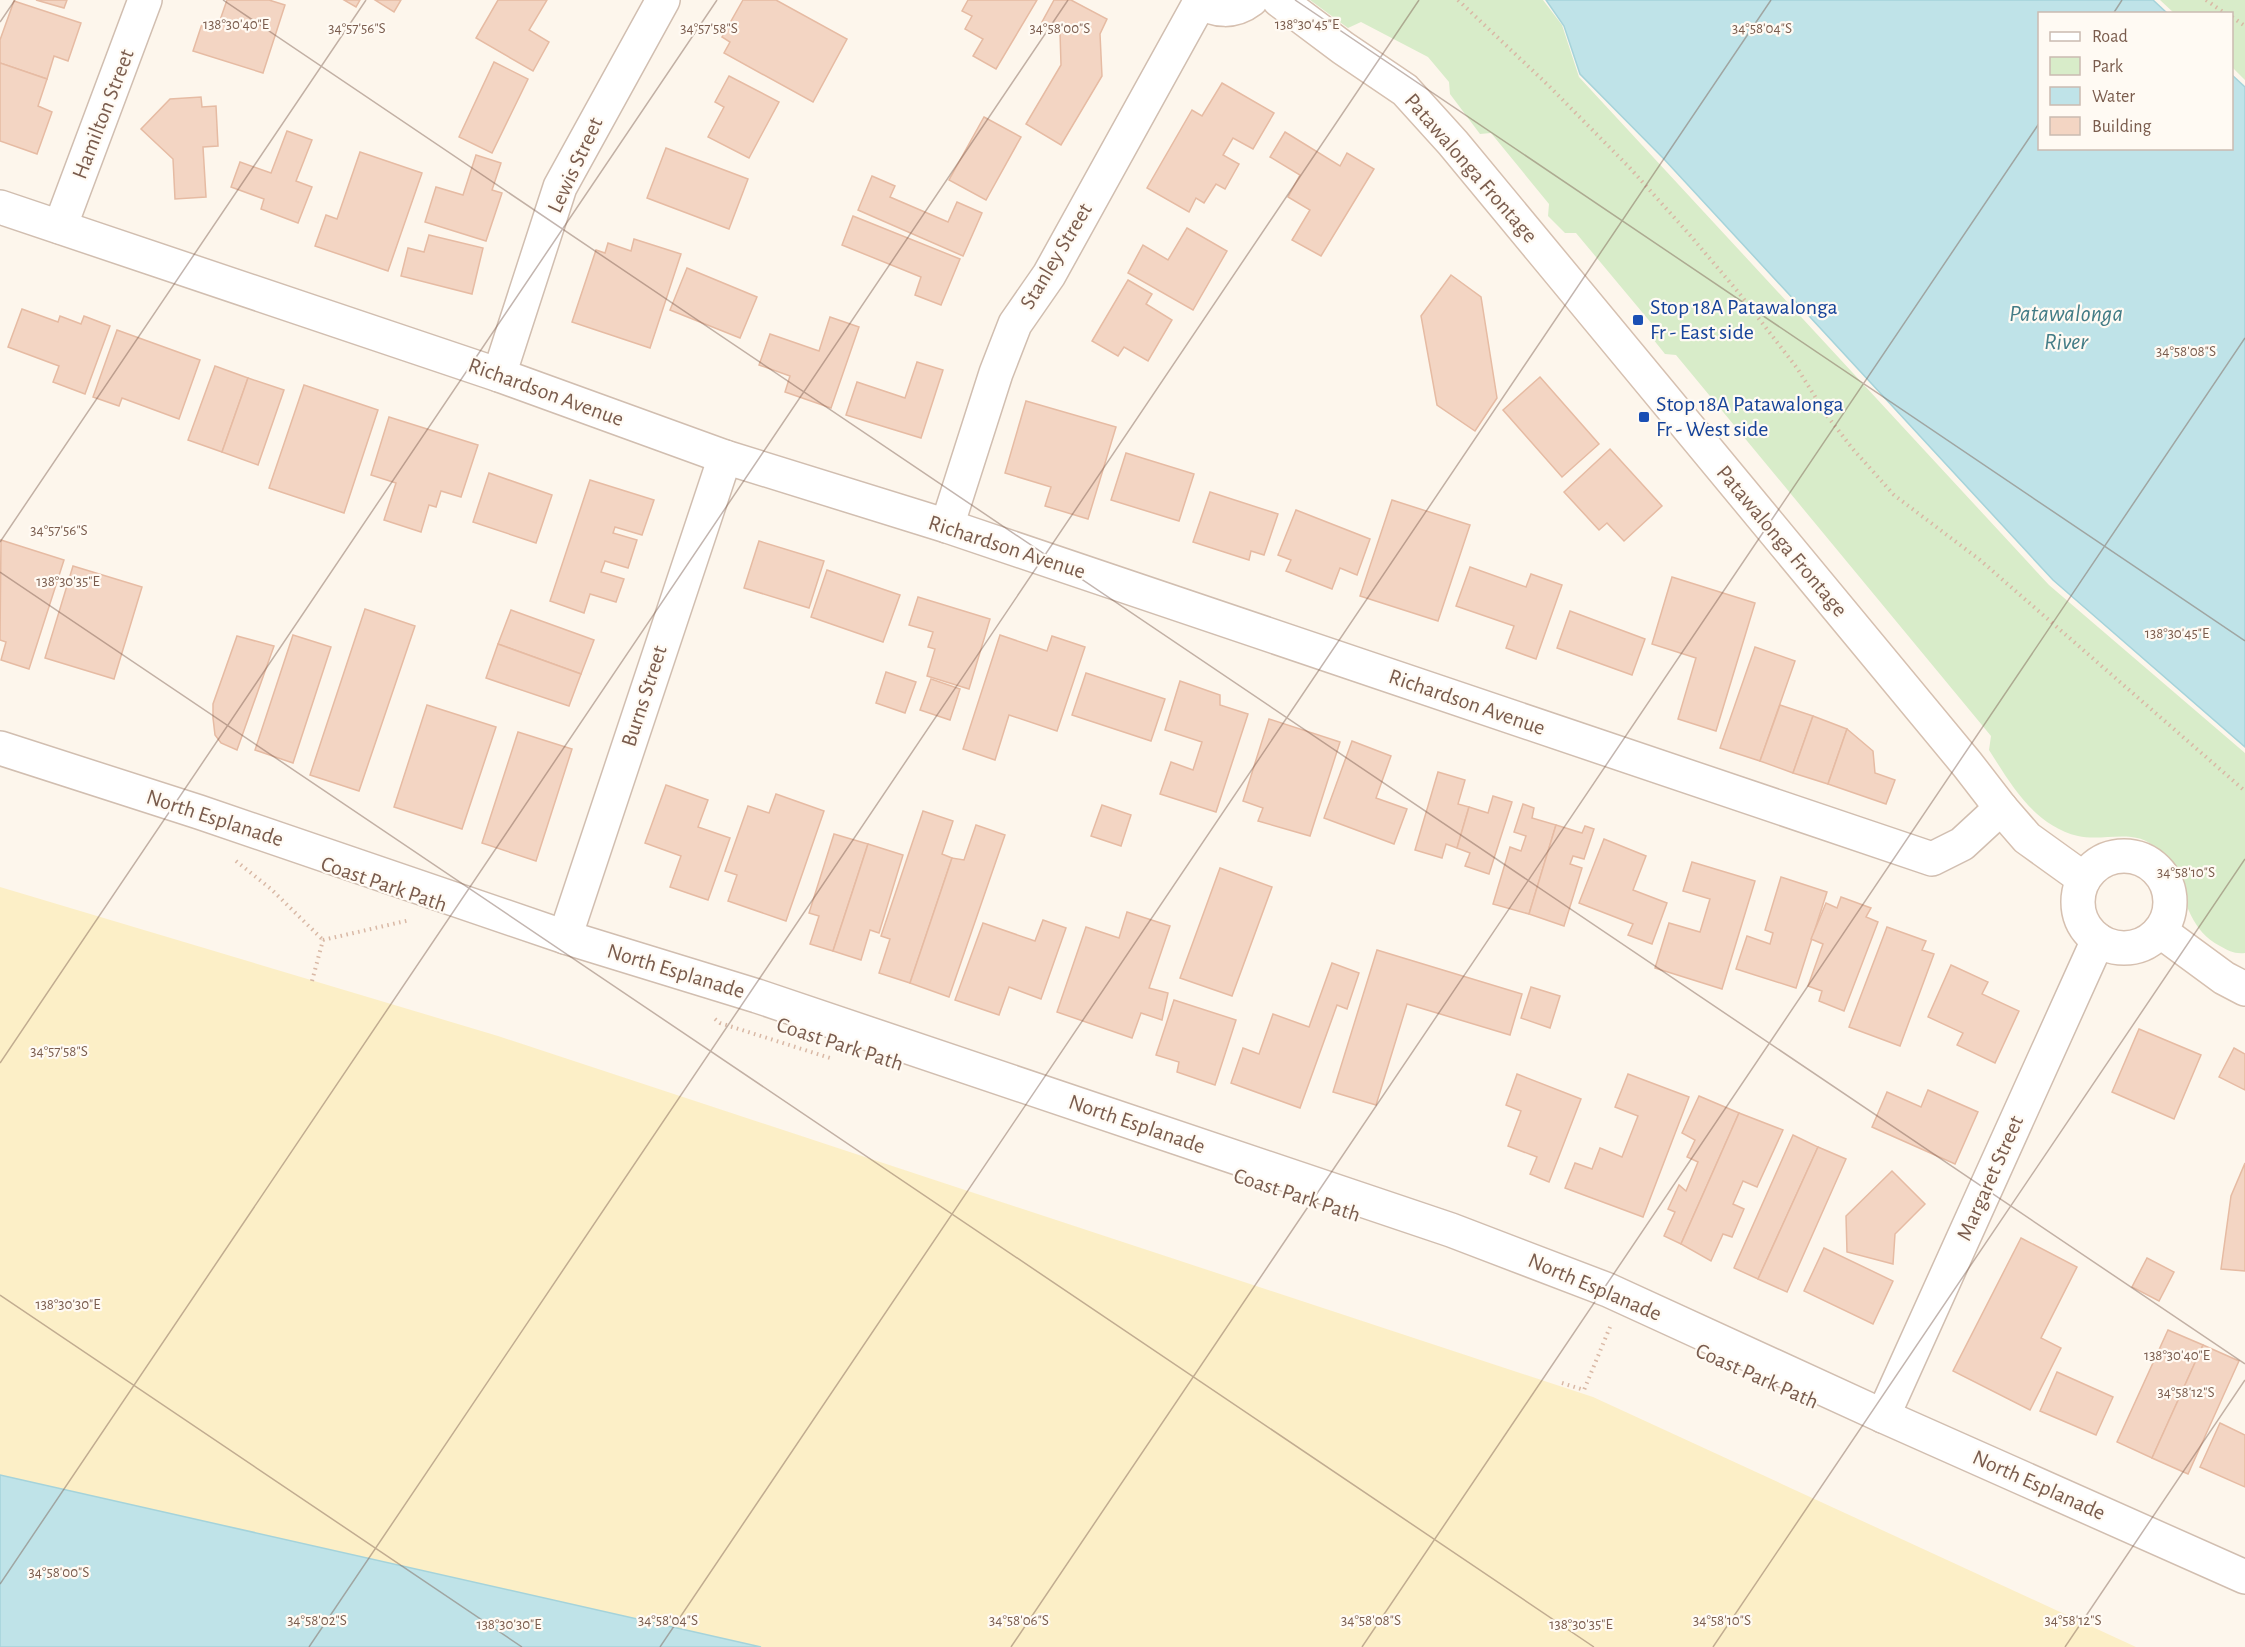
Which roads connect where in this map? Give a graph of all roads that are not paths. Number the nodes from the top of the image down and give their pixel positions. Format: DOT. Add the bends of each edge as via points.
graph roads {
  1 [pos="145,0"];
  2 [pos="663,0"];
  3 [pos="1251,0"];
  4 [pos="1279,0"];
  5 [pos="1199,1"];
  6 [pos="0,207"];
  7 [pos="60,227"];
  8 [pos="499,375"];
  9 [pos="725,457"];
  10 [pos="947,526"];
  11 [pos="0,748"];
  12 [pos="2001,808"];
  13 [pos="2084,879"];
  14 [pos="2160,931"];
  15 [pos="566,937"];
  16 [pos="2098,940"];
  17 [pos="2245,989"];
  18 [pos="1883,1416"];
  19 [pos="2245,1577"];
  1 -- 7 [label="street, Hamilton Street"];
  2 -- 8 [label="street, Lewis Street" via="560,187"];
  3 -- 5 [label="street" via="1222,10"];
  4 -- 12 [label="street, Patawalonga Frontage" via="1405,90 1453,143"];
  5 -- 10 [label="street, Stanley Street" via="1049,275 1016,324 996,373"];
  6 -- 7 [label="street, Richardson Avenue"];
  7 -- 8 [label="street, Richardson Avenue"];
  8 -- 9 [label="street, Richardson Avenue"];
  9 -- 10 [label="street, Richardson Avenue"];
  9 -- 15 [label="street, Burns Street"];
  10 -- 12 [label="street, Richardson Avenue" via="1932,859 1962,844"];
  11 -- 15 [label="street, North Esplanade"];
  12 -- 13 [label="street, Patawalonga Frontage" via="2027,838"];
  13 -- 14 [label="street" via="2093,867 2121,855 2150,863 2169,887 2168,918"];
  13 -- 16 [label="street" via="2078,906 2084,925"];
  14 -- 16 [label="street" via="2138,946 2110,946"];
  14 -- 17 [label="street"];
  15 -- 18 [label="street, North Esplanade" via="768,999 1451,1230 1608,1290"];
  16 -- 18 [label="street, Margaret Street"];
  18 -- 19 [label="street, North Esplanade"];
}
